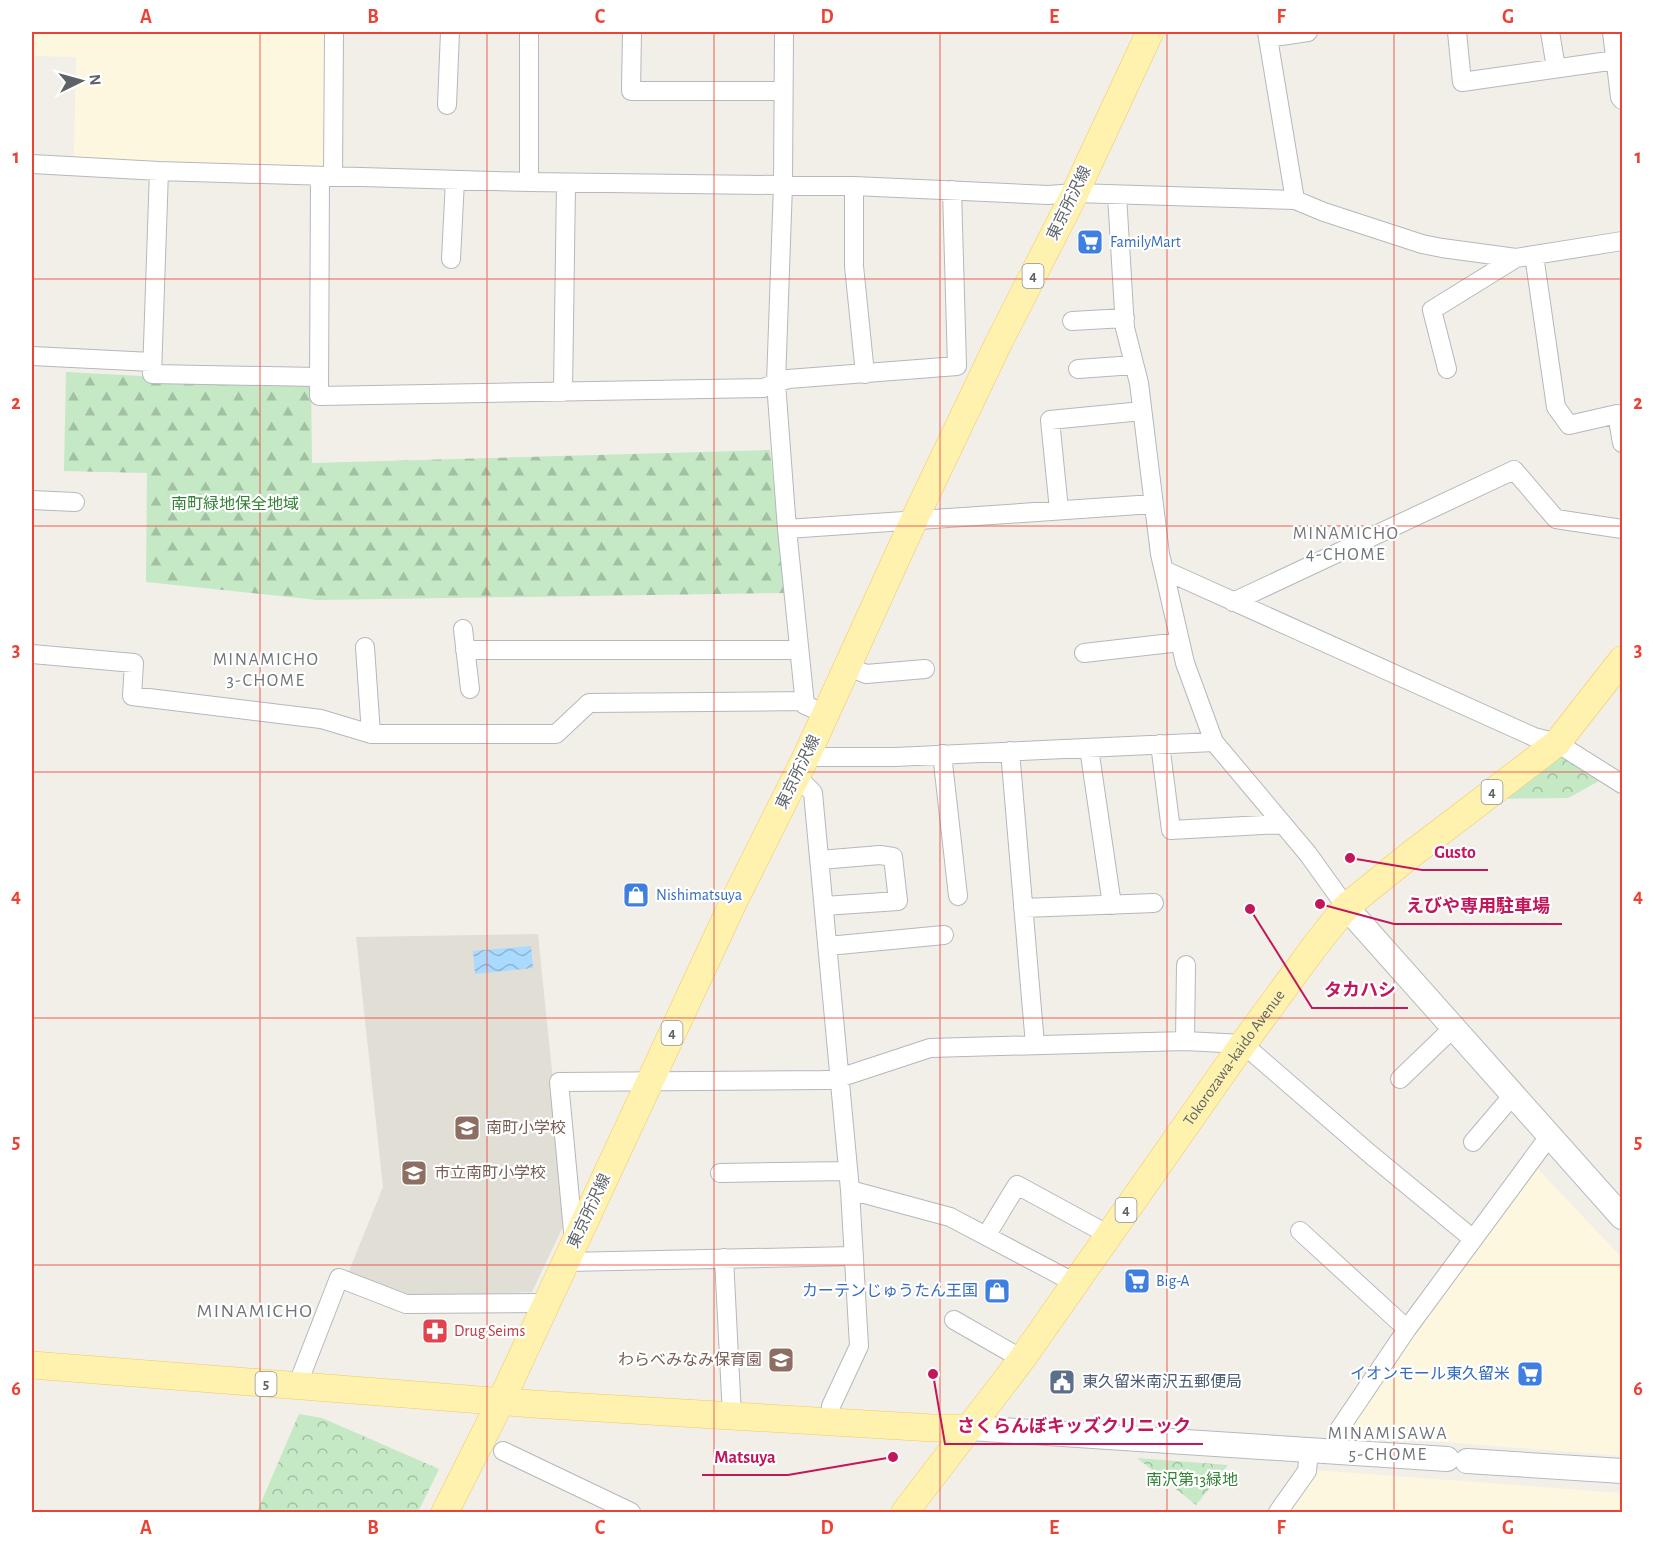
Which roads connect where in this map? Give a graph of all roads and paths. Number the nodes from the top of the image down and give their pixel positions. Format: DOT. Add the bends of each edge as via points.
graph roads {
  1 [pos="334,32"];
  2 [pos="450,32"];
  3 [pos="529,32"];
  4 [pos="632,32"];
  5 [pos="784,32"];
  6 [pos="1150,32"];
  7 [pos="1308,32"];
  8 [pos="1457,32"];
  9 [pos="1550,32"];
  10 [pos="1612,32"];
  11 [pos="1268,35"];
  12 [pos="1616,60"];
  13 [pos="1556,68"];
  14 [pos="783,91"];
  15 [pos="1623,100"];
  16 [pos="447,105"];
  17 [pos="32,164"];
  18 [pos="159,171"];
  19 [pos="327,176"];
  20 [pos="455,180"];
  21 [pos="530,182"];
  22 [pos="566,183"];
  23 [pos="783,184"];
  24 [pos="854,186"];
  25 [pos="952,190"];
  26 [pos="1075,193"];
  27 [pos="1118,195"];
  28 [pos="1295,200"];
  29 [pos="1623,241"];
  30 [pos="1525,256"];
  31 [pos="451,259"];
  32 [pos="1125,318"];
  33 [pos="1072,321"];
  34 [pos="32,356"];
  35 [pos="152,362"];
  36 [pos="1134,365"];
  37 [pos="1078,369"];
  38 [pos="1447,369"];
  39 [pos="865,374"];
  40 [pos="318,377"];
  41 [pos="776,383"];
  42 [pos="563,392"];
  43 [pos="1142,411"];
  44 [pos="1623,443"];
  45 [pos="32,500"];
  46 [pos="75,502"];
  47 [pos="1153,504"];
  48 [pos="1059,510"];
  49 [pos="914,520"];
  50 [pos="787,529"];
  51 [pos="1623,529"];
  52 [pos="1164,570"];
  53 [pos="1233,602"];
  54 [pos="463,629"];
  55 [pos="1180,642"];
  56 [pos="365,647"];
  57 [pos="465,650"];
  58 [pos="799,650"];
  59 [pos="1084,653"];
  60 [pos="32,654"];
  61 [pos="847,666"];
  62 [pos="925,669"];
  63 [pos="1619,670"];
  64 [pos="470,689"];
  65 [pos="815,707"];
  66 [pos="371,734"];
  67 [pos="1214,742"];
  68 [pos="1557,743"];
  69 [pos="1160,744"];
  70 [pos="1089,748"];
  71 [pos="1010,751"];
  72 [pos="942,754"];
  73 [pos="801,766"];
  74 [pos="1623,784"];
  75 [pos="1283,824"];
  76 [pos="820,860"];
  77 [pos="958,896"];
  78 [pos="1154,903"];
  79 [pos="1112,905"];
  80 [pos="824,906"];
  81 [pos="1346,907"];
  82 [pos="1023,908"];
  83 [pos="944,935"];
  84 [pos="828,946"];
  85 [pos="1186,965"];
  86 [pos="1453,1028"];
  87 [pos="1185,1041"];
  88 [pos="1243,1044"];
  89 [pos="1035,1045"];
  90 [pos="839,1078"];
  91 [pos="1400,1078"];
  92 [pos="649,1082"];
  93 [pos="1513,1095"];
  94 [pos="1550,1135"];
  95 [pos="1473,1142"];
  96 [pos="848,1171"];
  97 [pos="720,1173"];
  98 [pos="850,1190"];
  99 [pos="1623,1217"];
  100 [pos="1300,1231"];
  101 [pos="1109,1235"];
  102 [pos="986,1236"];
  103 [pos="1473,1239"];
  104 [pos="570,1253"];
  105 [pos="854,1256"];
  106 [pos="724,1258"];
  107 [pos="1075,1283"];
  108 [pos="546,1303"];
  109 [pos="954,1320"];
  110 [pos="1407,1329"];
  111 [pos="1022,1359"];
  112 [pos="32,1365"];
  113 [pos="297,1386"];
  114 [pos="501,1401"];
  115 [pos="732,1416"];
  116 [pos="832,1422"];
  117 [pos="970,1428"];
  118 [pos="503,1451"];
  119 [pos="1309,1451"];
  120 [pos="1336,1452"];
  121 [pos="1623,1471"];
  122 [pos="445,1512"];
  123 [pos="632,1512"];
  124 [pos="905,1512"];
  125 [pos="1278,1512"];
  1 -- 19 [label="street"];
  2 -- 16 [label="street"];
  3 -- 21 [label="street"];
  4 -- 14 [label="street" via="631,91"];
  5 -- 14 [label="street"];
  6 -- 26 [label="main road, 東京所沢線 / 4"];
  7 -- 11 [label="street"];
  8 -- 13 [label="street" via="1462,82"];
  9 -- 13 [label="street"];
  10 -- 12 [label="street"];
  11 -- 28 [label="street"];
  12 -- 13 [label="street"];
  12 -- 15 [label="street"];
  14 -- 23 [label="street"];
  17 -- 18 [label="street"];
  18 -- 19 [label="street"];
  18 -- 35 [label="street"];
  19 -- 20 [label="street"];
  19 -- 40 [label="street"];
  20 -- 21 [label="street"];
  20 -- 31 [label="street"];
  21 -- 22 [label="street"];
  22 -- 23 [label="street"];
  22 -- 42 [label="street"];
  23 -- 24 [label="street"];
  23 -- 41 [label="street"];
  24 -- 25 [label="street"];
  24 -- 39 [label="street" via="854,266"];
  25 -- 26 [label="street"];
  25 -- 39 [label="street" via="957,366"];
  26 -- 27 [label="street"];
  26 -- 49 [label="main road, 東京所沢線 / 4"];
  27 -- 28 [label="street"];
  27 -- 32 [label="street"];
  28 -- 30 [label="street" via="1422,244"];
  29 -- 30 [label="street"];
  30 -- 38 [label="street" via="1432,310"];
  30 -- 44 [label="street" via="1556,406 1569,425 1617,414"];
  32 -- 33 [label="street"];
  32 -- 36 [label="street"];
  34 -- 35 [label="street"];
  35 -- 40 [label="street" via="152,374"];
  36 -- 37 [label="street"];
  36 -- 43 [label="street"];
  39 -- 41 [label="street"];
  40 -- 42 [label="street" via="319,396"];
  41 -- 42 [label="street" via="763,388"];
  41 -- 50 [label="street"];
  43 -- 47 [label="street"];
  43 -- 48 [label="street" via="1050,420"];
  45 -- 46 [label="street"];
  47 -- 48 [label="street"];
  47 -- 52 [label="street"];
  48 -- 49 [label="street"];
  49 -- 50 [label="street"];
  49 -- 61 [label="main road, 東京所沢線 / 4"];
  50 -- 58 [label="street"];
  51 -- 53 [label="street" via="1556,519 1514,470"];
  52 -- 53 [label="street"];
  52 -- 55 [label="street"];
  53 -- 68 [label="street" via="1534,737"];
  54 -- 57 [label="street"];
  55 -- 59 [label="street"];
  55 -- 67 [label="street"];
  56 -- 66 [label="street"];
  57 -- 58 [label="street"];
  57 -- 64 [label="street"];
  58 -- 65 [label="street"];
  60 -- 66 [label="street" via="134,663 132,696 321,719"];
  61 -- 62 [label="street" via="866,674"];
  61 -- 65 [label="main road, 東京所沢線 / 4"];
  63 -- 68 [label="main road, Tokorozawa-kaido Avenue / 4"];
  65 -- 66 [label="street" via="589,703 556,734"];
  65 -- 73 [label="main road, 東京所沢線 / 4"];
  67 -- 69 [label="street"];
  67 -- 75 [label="street"];
  68 -- 74 [label="street"];
  68 -- 81 [label="main road, Tokorozawa-kaido Avenue / 4"];
  69 -- 70 [label="street"];
  69 -- 75 [label="street" via="1171,830"];
  70 -- 71 [label="street"];
  70 -- 79 [label="street"];
  71 -- 72 [label="street"];
  71 -- 82 [label="street"];
  72 -- 73 [label="street"];
  72 -- 77 [label="street"];
  73 -- 76 [label="street" via="813,793"];
  73 -- 92 [label="main road, 東京所沢線 / 4"];
  75 -- 81 [label="street"];
  76 -- 80 [label="street"];
  76 -- 80 [label="street" via="893,857 898,901"];
  78 -- 79 [label="street"];
  79 -- 82 [label="street"];
  80 -- 84 [label="street"];
  81 -- 86 [label="street"];
  81 -- 88 [label="main road, Tokorozawa-kaido Avenue / 4"];
  82 -- 89 [label="street"];
  83 -- 84 [label="street"];
  84 -- 90 [label="street"];
  85 -- 87 [label="street"];
  86 -- 91 [label="street"];
  86 -- 93 [label="street"];
  87 -- 88 [label="street"];
  87 -- 89 [label="street"];
  88 -- 101 [label="main road, Tokorozawa-kaido Avenue / 4"];
  88 -- 103 [label="street"];
  89 -- 90 [label="street" via="930,1048"];
  90 -- 92 [label="street"];
  90 -- 96 [label="street"];
  92 -- 104 [label="main road, 東京所沢線 / 4"];
  92 -- 104 [label="street" via="559,1083"];
  93 -- 94 [label="street"];
  93 -- 95 [label="street"];
  94 -- 99 [label="street"];
  94 -- 103 [label="street"];
  96 -- 97 [label="street"];
  96 -- 98 [label="street"];
  98 -- 102 [label="street" via="950,1217"];
  98 -- 105 [label="street"];
  100 -- 110 [label="street"];
  101 -- 102 [label="street" via="1017,1185"];
  101 -- 107 [label="main road, Tokorozawa-kaido Avenue / 4"];
  102 -- 107 [label="street"];
  103 -- 110 [label="street"];
  104 -- 106 [label="street"];
  104 -- 108 [label="main road, 東京所沢線 / 4"];
  105 -- 106 [label="street"];
  105 -- 116 [label="street" via="859,1346 831,1406"];
  106 -- 115 [label="street"];
  107 -- 111 [label="main road, Tokorozawa-kaido Avenue / 4"];
  108 -- 113 [label="street" via="406,1304 339,1278"];
  108 -- 114 [label="main road, 東京所沢線 / 4"];
  109 -- 111 [label="street"];
  110 -- 120 [label="street" via="1338,1431"];
  111 -- 117 [label="main road, Tokorozawa-kaido Avenue / 4"];
  112 -- 113 [label="main road, 5"];
  113 -- 114 [label="main road, 5"];
  114 -- 115 [label="main road, 5"];
  114 -- 122 [label="main road, 東京所沢線 / 4"];
  115 -- 116 [label="main road, 5"];
  116 -- 117 [label="main road, 5"];
  117 -- 119 [label="street"];
  117 -- 124 [label="main road, Tokorozawa-kaido Avenue / 4"];
  118 -- 123 [label="street"];
  119 -- 120 [label="street"];
  119 -- 125 [label="street" via="1307,1471"];
  120 -- 121 [label="street"];
}
